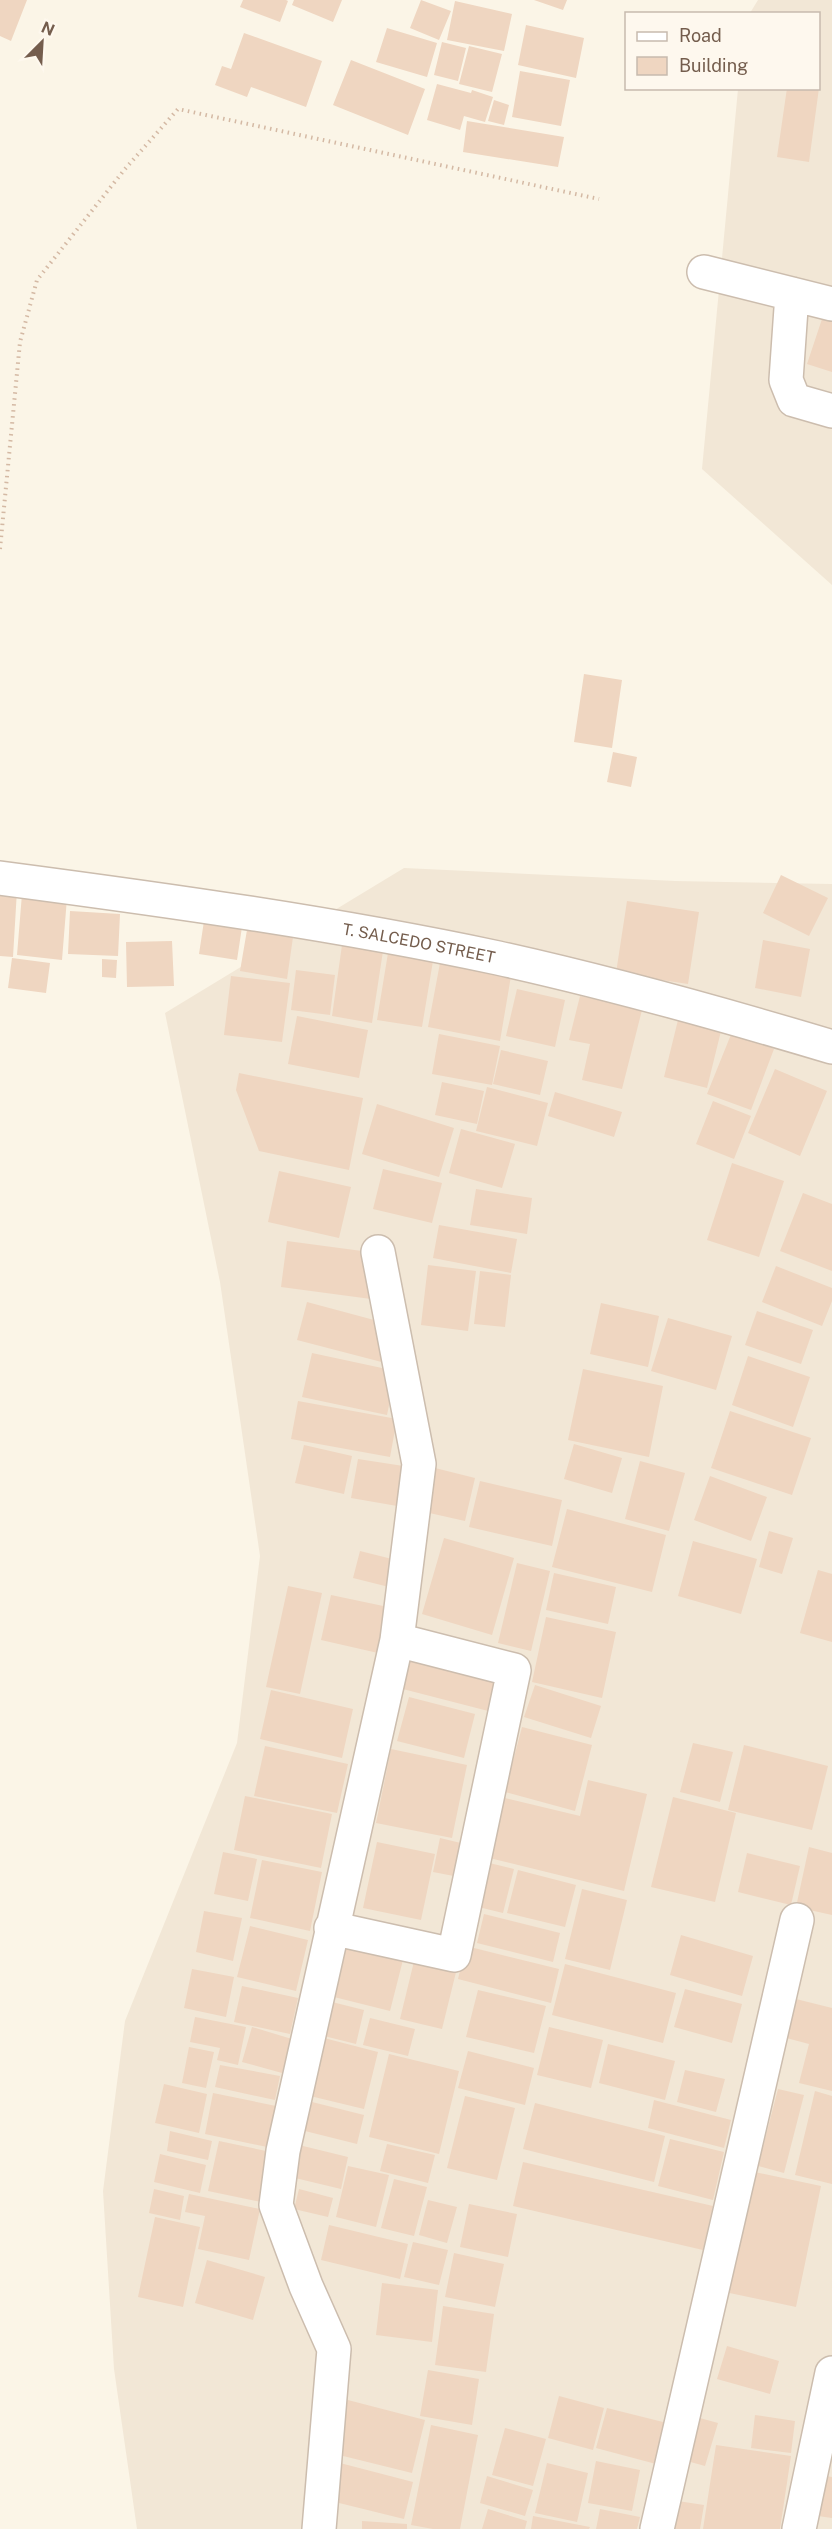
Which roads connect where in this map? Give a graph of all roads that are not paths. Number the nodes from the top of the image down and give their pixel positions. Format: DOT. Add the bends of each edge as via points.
graph roads {
  1 [pos="704,272"];
  2 [pos="792,294"];
  3 [pos="832,304"];
  4 [pos="832,411"];
  5 [pos="0,878"];
  6 [pos="832,1047"];
  7 [pos="378,1252"];
  8 [pos="397,1640"];
  9 [pos="797,1920"];
  10 [pos="331,1928"];
  11 [pos="832,2373"];
  12 [pos="319,2529"];
  13 [pos="657,2529"];
  14 [pos="799,2529"];
  1 -- 2 [label="street"];
  2 -- 3 [label="street"];
  2 -- 4 [label="street" via="786,380 794,400"];
  5 -- 6 [label="street, T. SALCEDO STREET" via="233,909 498,958 698,1007"];
  7 -- 8 [label="street" via="419,1464"];
  8 -- 10 [label="street"];
  8 -- 10 [label="street" via="514,1670 454,1955"];
  9 -- 13 [label="street"];
  10 -- 12 [label="street" via="283,2151 276,2205 334,2349"];
  11 -- 14 [label="street"];
}
